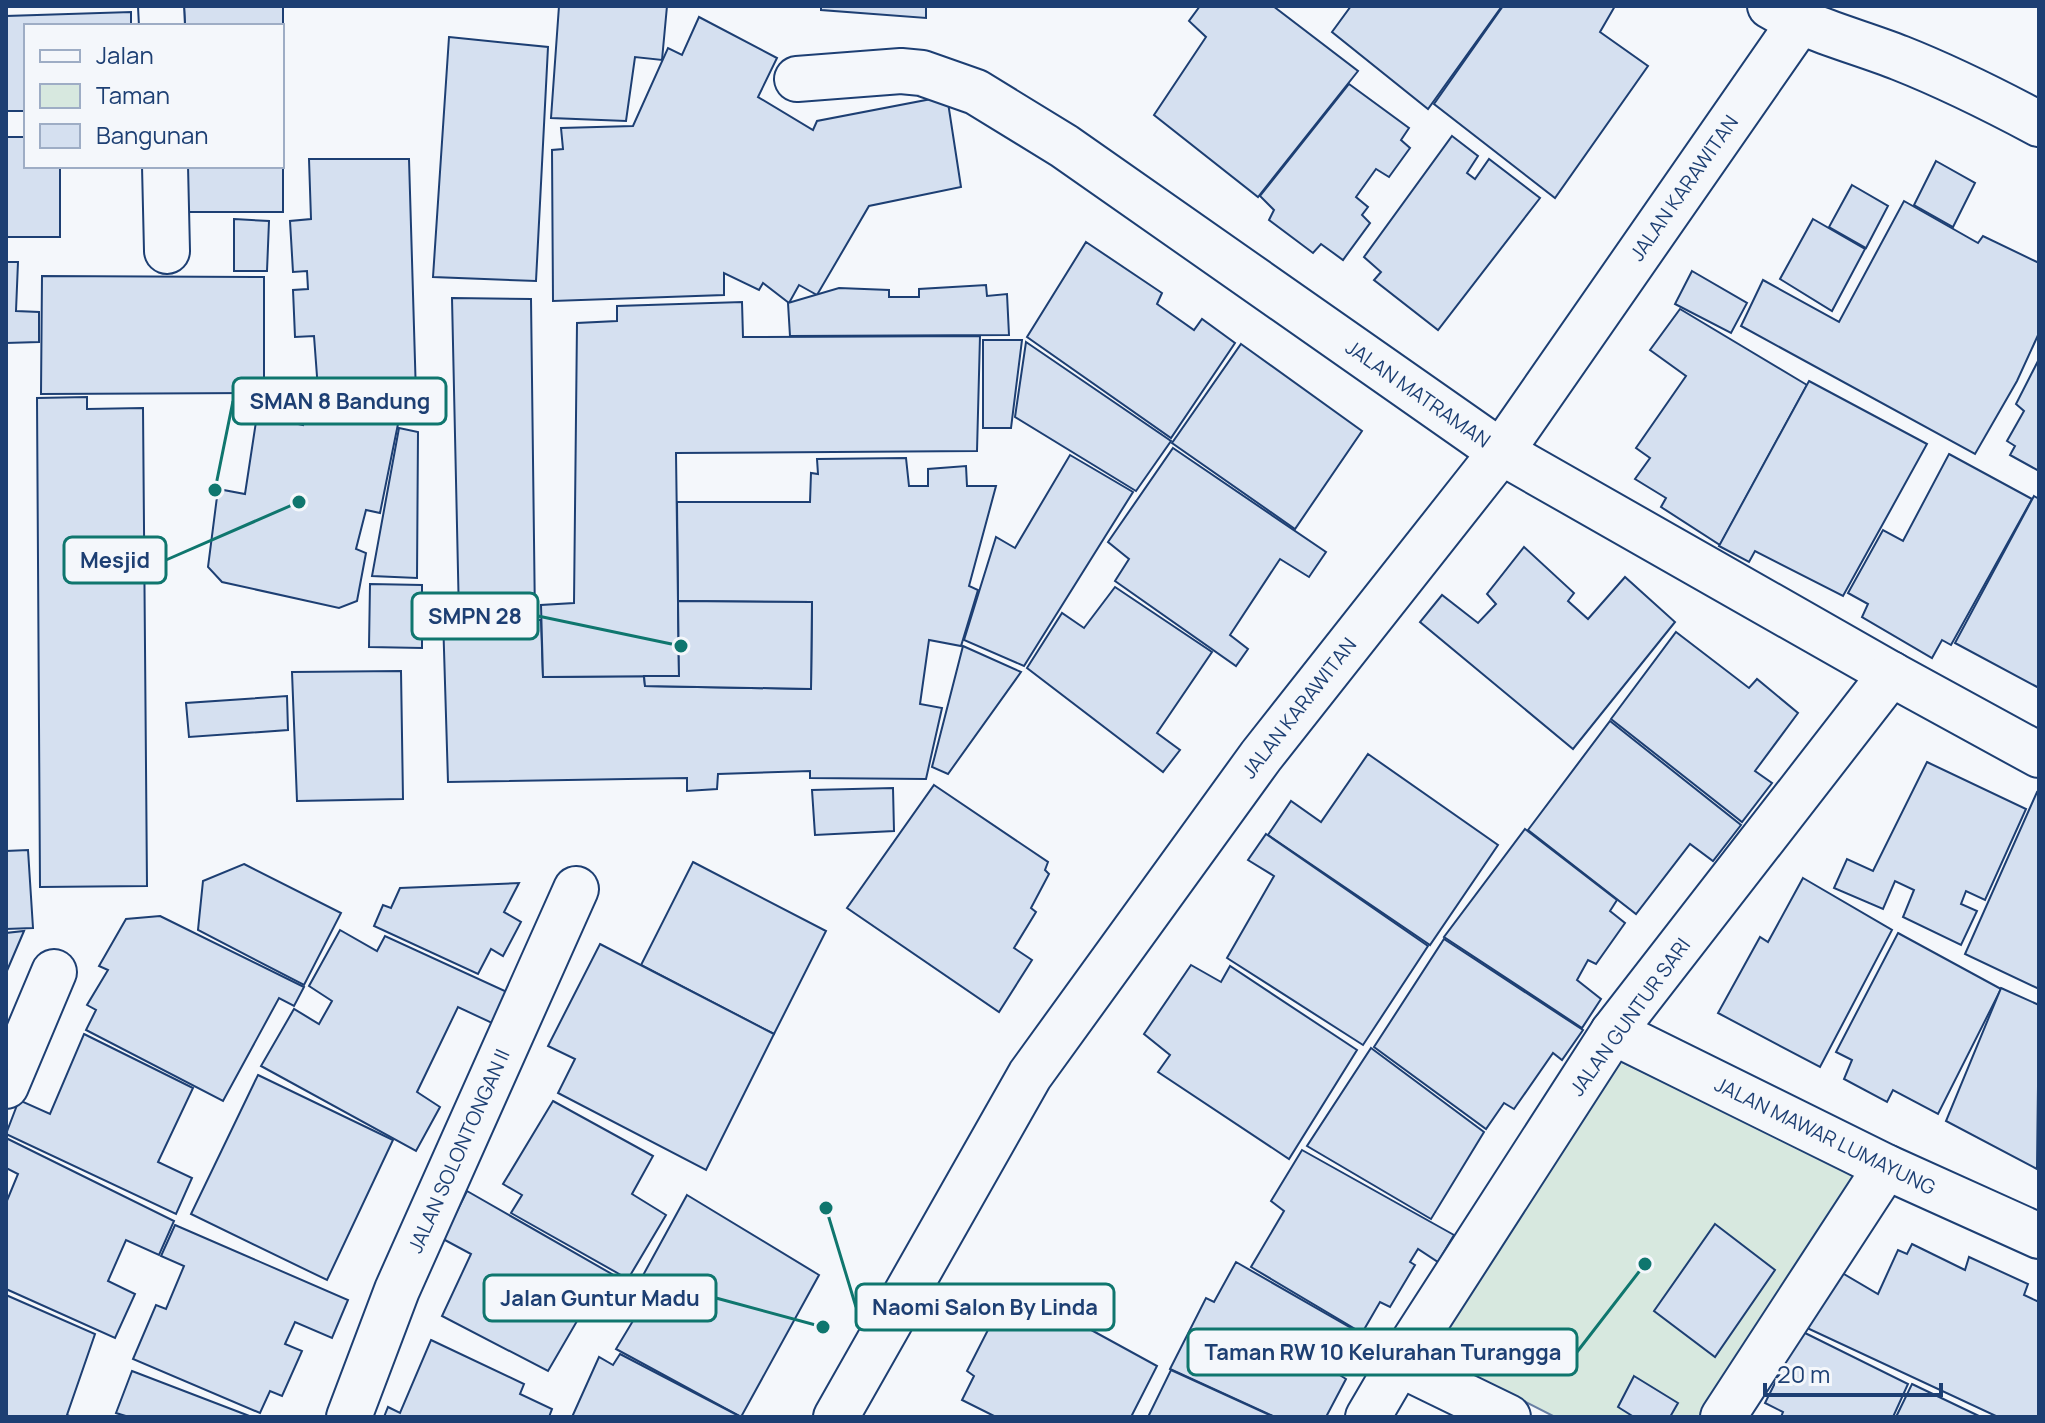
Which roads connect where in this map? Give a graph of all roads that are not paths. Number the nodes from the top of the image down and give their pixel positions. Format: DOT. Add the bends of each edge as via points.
graph roads {
  1 [pos="1784,15"];
  2 [pos="797,79"];
  3 [pos="2039,124"];
  4 [pos="165,168"];
  5 [pos="167,251"];
  6 [pos="1501,452"];
  7 [pos="1891,674"];
  8 [pos="2039,755"];
  9 [pos="576,889"];
  10 [pos="54,972"];
  11 [pos="1613,1032"];
  12 [pos="6,1086"];
  13 [pos="1886,1167"];
  14 [pos="2039,1236"];
  15 [pos="1399,1364"];
  16 [pos="349,1417"];
  17 [pos="836,1417"];
  18 [pos="1368,1417"];
  19 [pos="1508,1417"];
  20 [pos="1723,1417"];
  1 -- 3 [label="street" via="1903,59"];
  1 -- 6 [label="street, JALAN KARAWITAN"];
  2 -- 6 [label="street, JALAN MATRAMAN" via="901,71 976,92 1064,146"];
  4 -- 5 [label="street"];
  6 -- 7 [label="street, JALAN MATRAMAN"];
  6 -- 17 [label="street, JALAN KARAWITAN" via="1261,756 1030,1075"];
  7 -- 8 [label="street, JALAN MATRAMAN"];
  7 -- 11 [label="street, JALAN GUNTUR SARI"];
  9 -- 16 [label="street, JALAN SOLONTONGAN II" via="397,1290"];
  10 -- 12 [label="street"];
  11 -- 13 [label="street, JALAN MAWAR LUMAYUNG"];
  11 -- 15 [label="street, JALAN GUNTUR SARI"];
  13 -- 14 [label="street, JALAN MAWAR LUMAYUNG"];
  13 -- 20 [label="street"];
  15 -- 18 [label="street, JALAN GUNTUR SARI"];
  15 -- 19 [label="street"];
}
